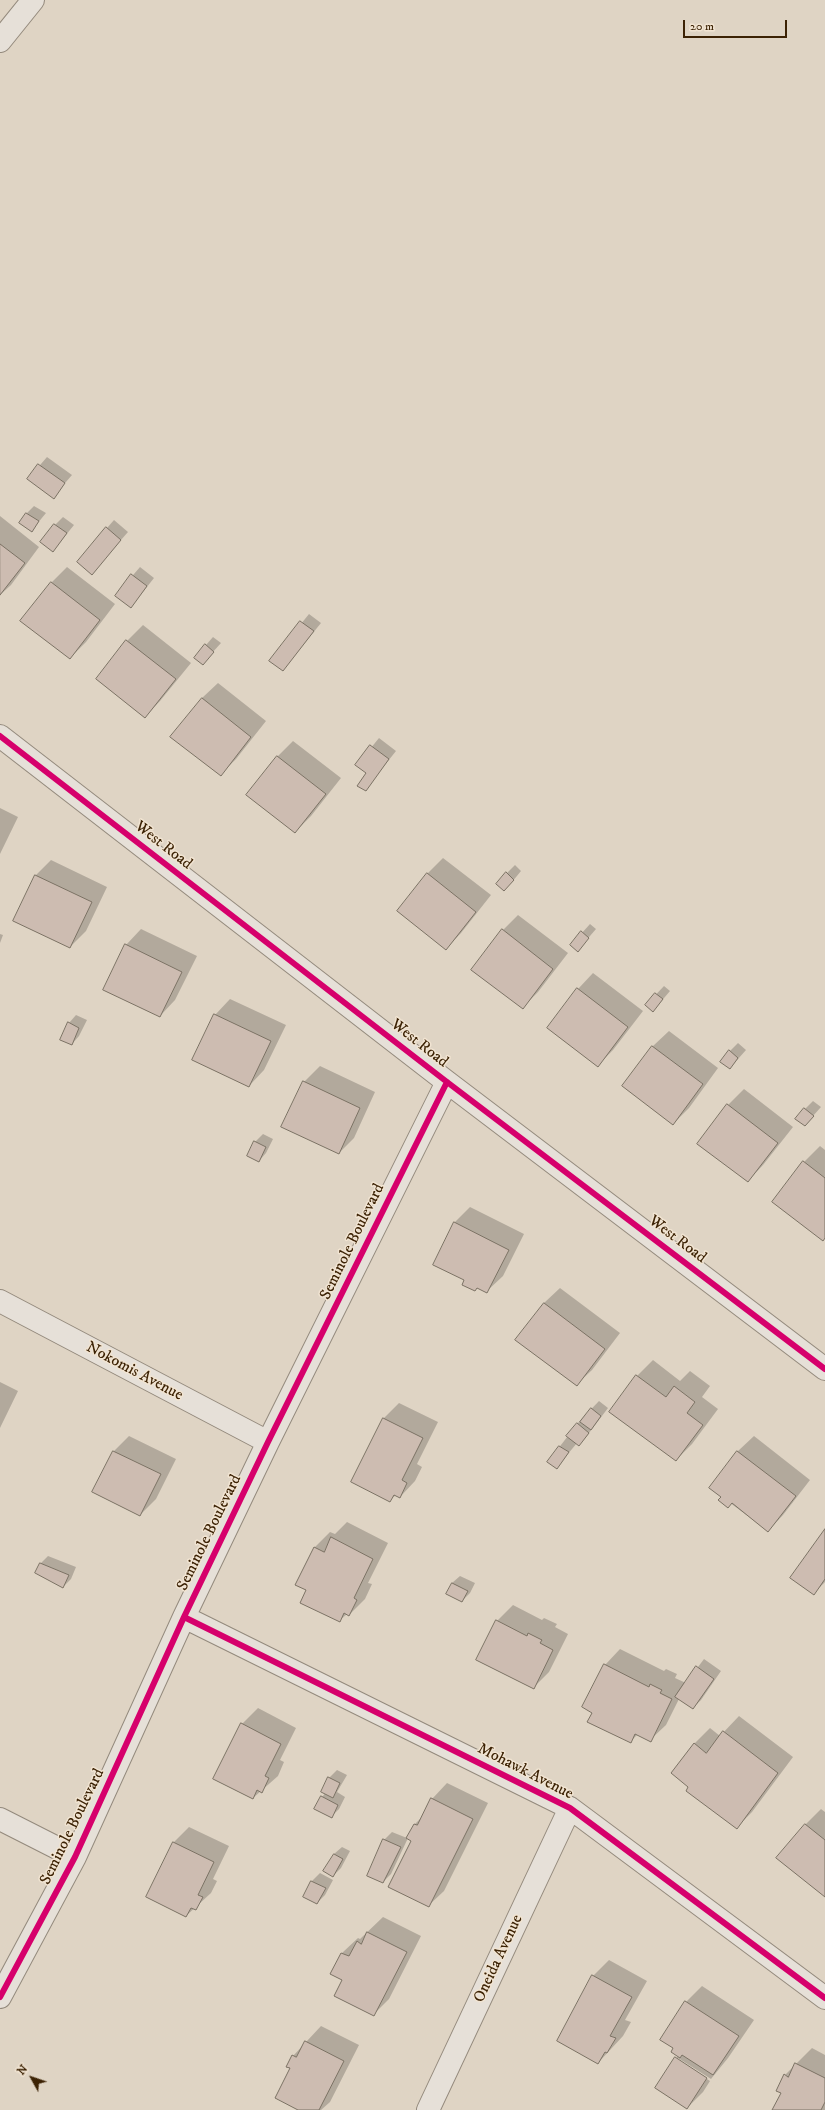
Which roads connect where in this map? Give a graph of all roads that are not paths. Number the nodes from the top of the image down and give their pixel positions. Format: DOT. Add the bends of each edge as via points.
graph roads {
  1 [pos="33,0"];
  2 [pos="0,41"];
  3 [pos="0,736"];
  4 [pos="447,1082"];
  5 [pos="0,1301"];
  6 [pos="825,1369"];
  7 [pos="268,1442"];
  8 [pos="184,1617"];
  9 [pos="570,1808"];
  10 [pos="0,1819"];
  11 [pos="75,1857"];
  12 [pos="0,1997"];
  13 [pos="825,1998"];
  14 [pos="428,2110"];
  1 -- 2 [label="street"];
  3 -- 4 [label="street, West Road"];
  4 -- 6 [label="street, West Road"];
  4 -- 7 [label="street, Seminole Boulevard"];
  5 -- 7 [label="street, Nokomis Avenue"];
  7 -- 8 [label="street, Seminole Boulevard"];
  8 -- 9 [label="street, Mohawk Avenue"];
  8 -- 11 [label="street, Seminole Boulevard"];
  9 -- 13 [label="street, Mohawk Avenue"];
  9 -- 14 [label="street, Oneida Avenue"];
  10 -- 11 [label="street"];
  11 -- 12 [label="street, Seminole Boulevard"];
}
